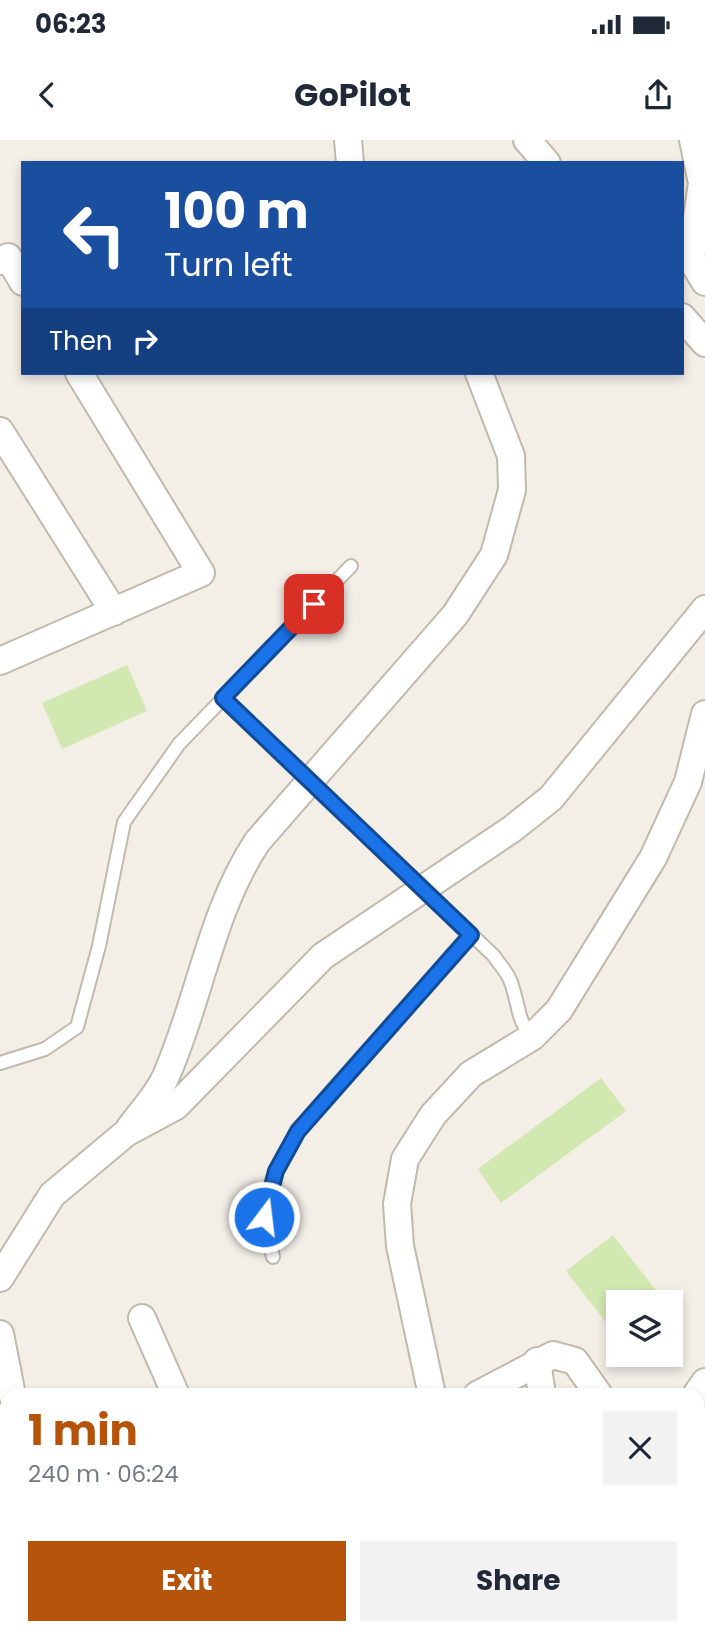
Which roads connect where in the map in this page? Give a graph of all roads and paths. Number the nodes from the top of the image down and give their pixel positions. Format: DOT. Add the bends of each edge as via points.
graph roads {
  1 [pos="348,140"];
  2 [pos="527,140"];
  3 [pos="693,140"];
  4 [pos="350,161"];
  5 [pos="545,161"];
  6 [pos="702,168"];
  7 [pos="0,261"];
  8 [pos="21,279"];
  9 [pos="705,282"];
  10 [pos="684,319"];
  11 [pos="705,343"];
  12 [pos="80,375"];
  13 [pos="480,375"];
  14 [pos="0,431"];
  15 [pos="351,566"];
  16 [pos="705,609"];
  17 [pos="114,612"];
  18 [pos="0,661"];
  19 [pos="223,698"];
  20 [pos="705,715"];
  21 [pos="309,782"];
  22 [pos="422,889"];
  23 [pos="471,935"];
  24 [pos="532,1037"];
  25 [pos="0,1063"];
  26 [pos="126,1133"];
  27 [pos="273,1257"];
  28 [pos="0,1278"];
  29 [pos="142,1318"];
  30 [pos="0,1334"];
  31 [pos="537,1361"];
  32 [pos="11,1388"];
  33 [pos="173,1388"];
  34 [pos="431,1388"];
  35 [pos="489,1388"];
  36 [pos="541,1388"];
  37 [pos="594,1388"];
  1 -- 4 [label="street"];
  2 -- 5 [label="street"];
  3 -- 6 [label="street"];
  6 -- 9 [label="street" via="691,259"];
  7 -- 8 [label="street" via="8,257"];
  10 -- 11 [label="street"];
  12 -- 17 [label="street" via="201,573"];
  13 -- 21 [label="street" via="510,456 512,491 494,555 455,615"];
  14 -- 17 [label="street"];
  15 -- 19 [label="lane"];
  16 -- 22 [label="street" via="551,798"];
  17 -- 18 [label="street"];
  19 -- 21 [label="lane"];
  19 -- 25 [label="lane" via="179,744 124,822 77,1027 45,1049"];
  20 -- 24 [label="street" via="688,782 653,858 559,1010"];
  21 -- 22 [label="lane"];
  21 -- 26 [label="street" via="237,871 165,1078"];
  22 -- 23 [label="lane"];
  22 -- 26 [label="street" via="323,956 176,1106"];
  23 -- 24 [label="lane" via="510,979 518,1014"];
  23 -- 27 [label="lane" via="298,1131 276,1171 264,1217"];
  24 -- 34 [label="street" via="471,1074 433,1115 405,1159 397,1205 400,1245"];
  26 -- 28 [label="street" via="52,1195"];
  29 -- 33 [label="street"];
  30 -- 32 [label="street"];
  31 -- 35 [label="street"];
  31 -- 36 [label="street"];
  31 -- 37 [label="street" via="553,1354 575,1361"];
}
